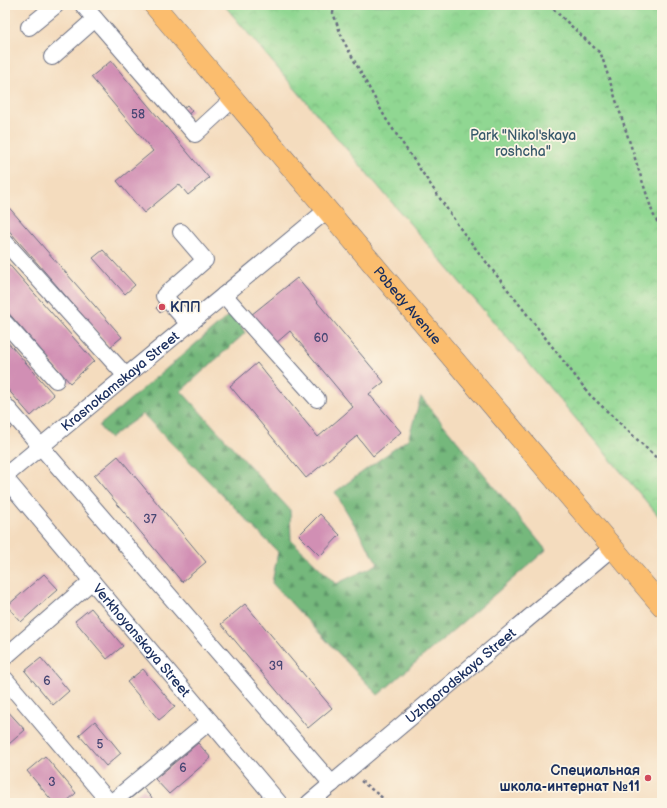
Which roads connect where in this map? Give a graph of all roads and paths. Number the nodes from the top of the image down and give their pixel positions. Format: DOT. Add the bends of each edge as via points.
graph roads {
  1 [pos="56,5"];
  2 [pos="83,5"];
  3 [pos="154,5"];
  4 [pos="334,5"];
  5 [pos="549,5"];
  6 [pos="96,19"];
  7 [pos="29,27"];
  8 [pos="52,57"];
  9 [pos="233,99"];
  10 [pos="327,210"];
  11 [pos="662,230"];
  12 [pos="181,232"];
  13 [pos="5,242"];
  14 [pos="224,295"];
  15 [pos="5,323"];
  16 [pos="189,324"];
  17 [pos="126,376"];
  18 [pos="56,380"];
  19 [pos="317,399"];
  20 [pos="5,406"];
  21 [pos="40,446"];
  22 [pos="662,463"];
  23 [pos="5,477"];
  24 [pos="613,547"];
  25 [pos="92,581"];
  26 [pos="662,606"];
  27 [pos="5,657"];
  28 [pos="5,679"];
  29 [pos="210,721"];
  30 [pos="348,770"];
  31 [pos="332,784"];
  32 [pos="110,803"];
  33 [pos="279,803"];
  34 [pos="309,803"];
  35 [pos="389,803"];
  1 -- 7 [label="street"];
  2 -- 6 [label="street"];
  3 -- 9 [label="main road, Pobedy Avenue"];
  4 -- 22 [label="path" via="333,13 343,40 386,119 462,231 590,395"];
  5 -- 11 [label="path" via="601,54 653,214"];
  6 -- 8 [label="street"];
  6 -- 9 [label="street" via="195,134"];
  9 -- 10 [label="main road, Pobedy Avenue"];
  10 -- 14 [label="street, Krasnokamskaya Street"];
  10 -- 24 [label="main road, Pobedy Avenue"];
  12 -- 16 [label="street" via="205,260 164,296"];
  13 -- 17 [label="street"];
  14 -- 16 [label="street, Krasnokamskaya Street"];
  14 -- 19 [label="street"];
  15 -- 18 [label="street"];
  16 -- 17 [label="street, Krasnokamskaya Street"];
  17 -- 21 [label="street, Krasnokamskaya Street"];
  20 -- 21 [label="street"];
  21 -- 23 [label="street, Krasnokamskaya Street"];
  21 -- 31 [label="street"];
  23 -- 25 [label="street, Verkhoyanskaya Street"];
  24 -- 26 [label="main road, Pobedy Avenue"];
  24 -- 30 [label="street, Uzhgorodskaya Street"];
  25 -- 27 [label="street"];
  25 -- 29 [label="street, Verkhoyanskaya Street"];
  28 -- 32 [label="street"];
  29 -- 32 [label="street"];
  29 -- 33 [label="street, Verkhoyanskaya Street"];
  30 -- 31 [label="street, Uzhgorodskaya Street"];
  30 -- 35 [label="path"];
  31 -- 34 [label="street, Uzhgorodskaya Street"];
}
